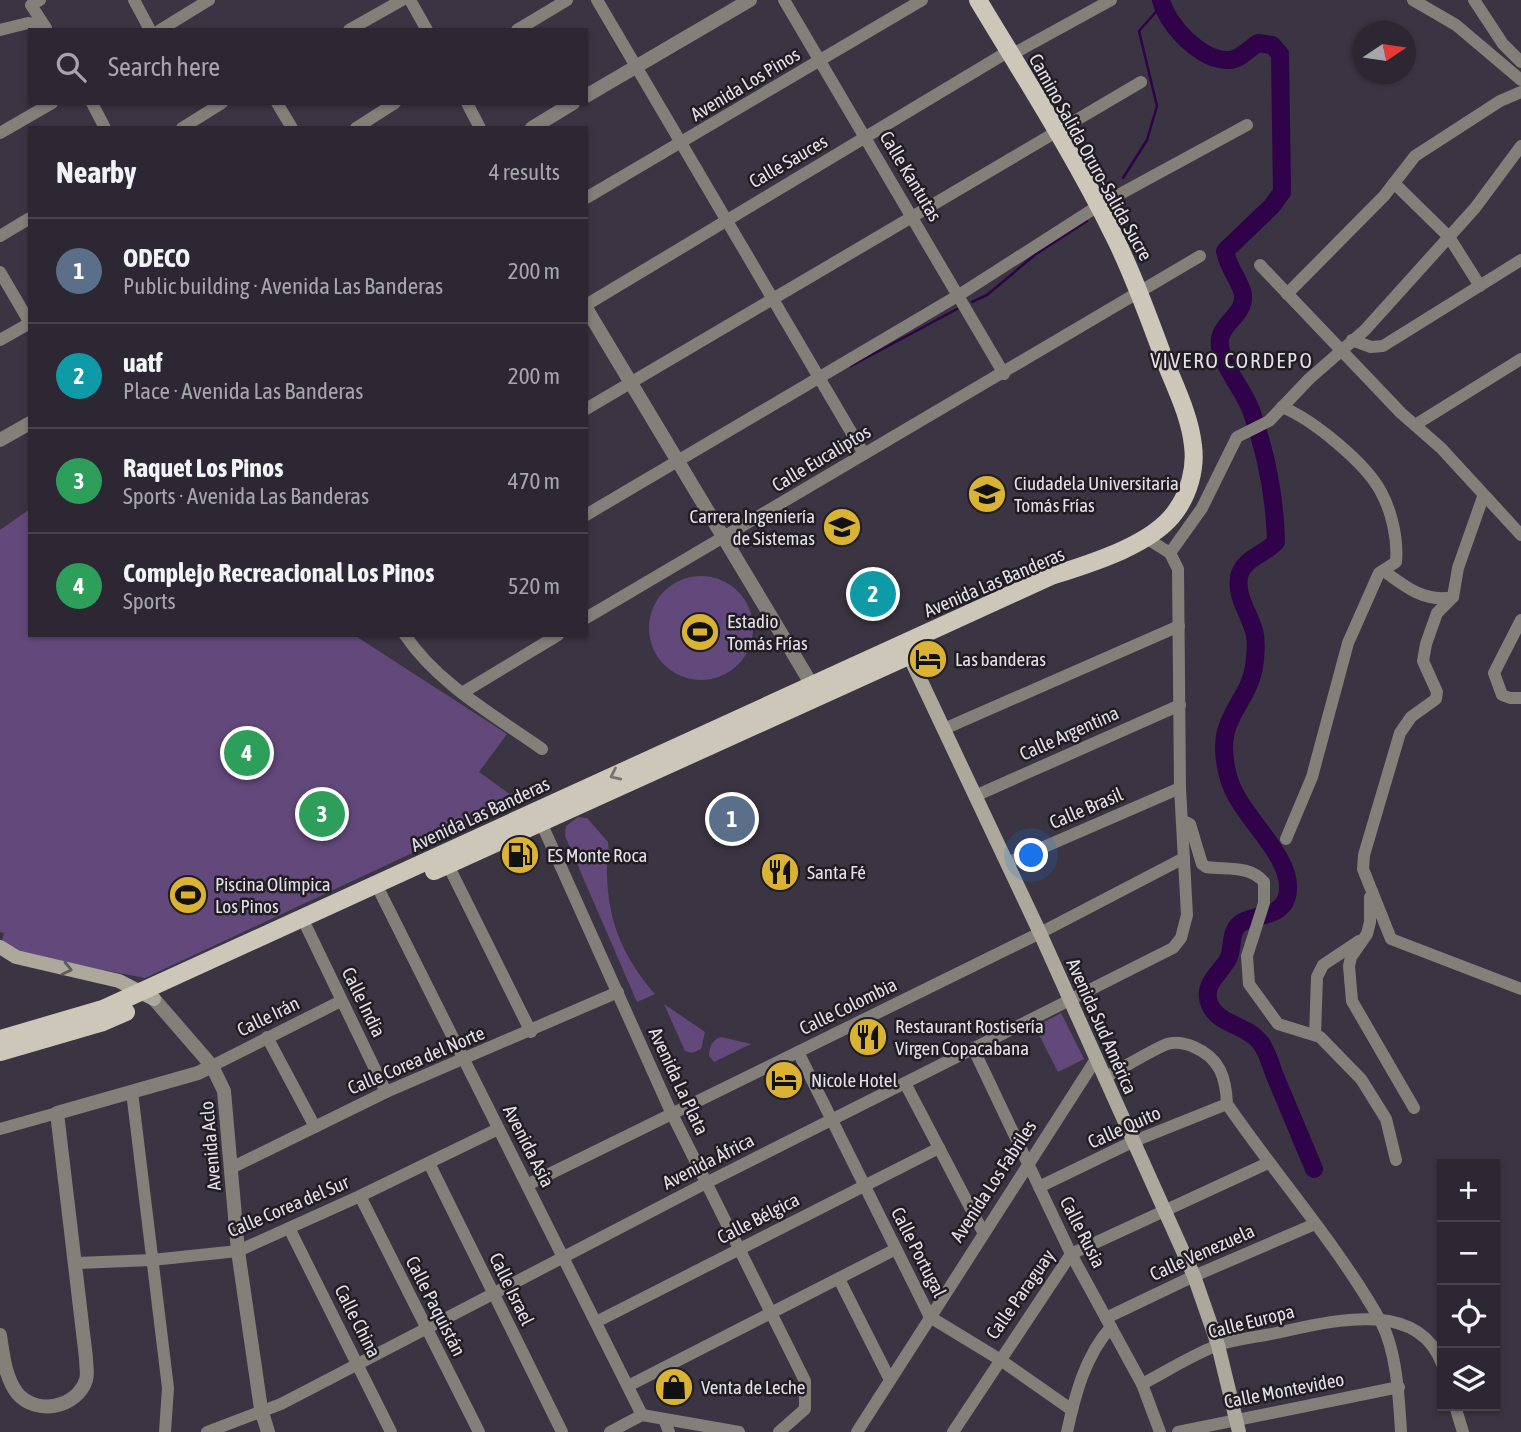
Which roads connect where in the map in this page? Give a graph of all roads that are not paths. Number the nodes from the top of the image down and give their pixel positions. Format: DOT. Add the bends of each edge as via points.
graph roads {
  1 [pos="134,0"];
  2 [pos="209,0"];
  3 [pos="402,0"];
  4 [pos="410,0"];
  5 [pos="567,0"];
  6 [pos="597,0"];
  7 [pos="750,0"];
  8 [pos="783,0"];
  9 [pos="922,0"];
  10 [pos="978,0"];
  11 [pos="1111,0"];
  12 [pos="1413,0"];
  13 [pos="1474,0"];
  14 [pos="36,3"];
  15 [pos="45,28"];
  16 [pos="149,28"];
  17 [pos="163,28"];
  18 [pos="353,28"];
  19 [pos="426,28"];
  20 [pos="520,28"];
  21 [pos="0,30"];
  22 [pos="1010,53"];
  23 [pos="1521,61"];
  24 [pos="820,62"];
  25 [pos="638,65"];
  26 [pos="1521,80"];
  27 [pos="1141,82"];
  28 [pos="1521,92"];
  29 [pos="588,95"];
  30 [pos="49,105"];
  31 [pos="93,105"];
  32 [pos="219,105"];
  33 [pos="278,105"];
  34 [pos="392,105"];
  35 [pos="468,105"];
  36 [pos="570,105"];
  37 [pos="1247,125"];
  38 [pos="105,126"];
  39 [pos="185,126"];
  40 [pos="291,126"];
  41 [pos="359,126"];
  42 [pos="479,126"];
  43 [pos="534,126"];
  44 [pos="1056,131"];
  45 [pos="0,133"];
  46 [pos="866,138"];
  47 [pos="684,143"];
  48 [pos="1521,146"];
  49 [pos="1516,158"];
  50 [pos="1394,183"];
  51 [pos="588,197"];
  52 [pos="1098,206"];
  53 [pos="912,215"];
  54 [pos="727,219"];
  55 [pos="28,220"];
  56 [pos="0,236"];
  57 [pos="1449,237"];
  58 [pos="1200,256"];
  59 [pos="1521,260"];
  60 [pos="1260,265"];
  61 [pos="0,272"];
  62 [pos="1480,286"];
  63 [pos="1139,290"];
  64 [pos="1287,294"];
  65 [pos="958,295"];
  66 [pos="773,297"];
  67 [pos="588,305"];
  68 [pos="588,309"];
  69 [pos="28,320"];
  70 [pos="28,324"];
  71 [pos="0,340"];
  72 [pos="1352,340"];
  73 [pos="1341,350"];
  74 [pos="1521,359"];
  75 [pos="1004,373"];
  76 [pos="819,375"];
  77 [pos="631,382"];
  78 [pos="1283,407"];
  79 [pos="588,408"];
  80 [pos="28,424"];
  81 [pos="1415,425"];
  82 [pos="0,440"];
  83 [pos="864,454"];
  84 [pos="677,460"];
  85 [pos="1483,496"];
  86 [pos="588,514"];
  87 [pos="1521,535"];
  88 [pos="724,538"];
  89 [pos="1146,538"];
  90 [pos="1170,553"];
  91 [pos="1080,567"];
  92 [pos="1384,571"];
  93 [pos="1453,597"];
  94 [pos="588,617"];
  95 [pos="1521,620"];
  96 [pos="1179,626"];
  97 [pos="406,637"];
  98 [pos="555,637"];
  99 [pos="907,651"];
  100 [pos="812,685"];
  101 [pos="462,692"];
  102 [pos="1521,698"];
  103 [pos="1180,705"];
  104 [pos="944,729"];
  105 [pos="542,749"];
  106 [pos="1181,788"];
  107 [pos="975,796"];
  108 [pos="539,817"];
  109 [pos="1182,820"];
  110 [pos="1286,839"];
  111 [pos="1184,858"];
  112 [pos="1007,863"];
  113 [pos="448,865"];
  114 [pos="1369,887"];
  115 [pos="381,894"];
  116 [pos="307,928"];
  117 [pos="1040,933"];
  118 [pos="1365,937"];
  119 [pos="1,948"];
  120 [pos="1521,989"];
  121 [pos="618,992"];
  122 [pos="148,996"];
  123 [pos="1069,1000"];
  124 [pos="341,1001"];
  125 [pos="531,1032"];
  126 [pos="1315,1035"];
  127 [pos="267,1037"];
  128 [pos="0,1039"];
  129 [pos="973,1048"];
  130 [pos="0,1052"];
  131 [pos="798,1052"];
  132 [pos="1096,1059"];
  133 [pos="464,1060"];
  134 [pos="212,1066"];
  135 [pos="1104,1078"];
  136 [pos="905,1083"];
  137 [pos="132,1092"];
  138 [pos="386,1092"];
  139 [pos="1227,1104"];
  140 [pos="1414,1108"];
  141 [pos="671,1112"];
  142 [pos="57,1113"];
  143 [pos="831,1120"];
  144 [pos="315,1127"];
  145 [pos="0,1129"];
  146 [pos="498,1129"];
  147 [pos="1132,1142"];
  148 [pos="939,1148"];
  149 [pos="1396,1160"];
  150 [pos="429,1163"];
  151 [pos="1268,1163"];
  152 [pos="1028,1164"];
  153 [pos="231,1168"];
  154 [pos="706,1183"];
  155 [pos="527,1185"];
  156 [pos="864,1186"];
  157 [pos="1039,1187"];
  158 [pos="360,1196"];
  159 [pos="1164,1209"];
  160 [pos="1315,1224"];
  161 [pos="289,1228"];
  162 [pos="983,1232"];
  163 [pos="739,1249"];
  164 [pos="896,1249"];
  165 [pos="238,1251"];
  166 [pos="1071,1254"];
  167 [pos="563,1259"];
  168 [pos="152,1260"];
  169 [pos="77,1263"];
  170 [pos="1194,1276"];
  171 [pos="839,1279"];
  172 [pos="493,1293"];
  173 [pos="772,1314"];
  174 [pos="930,1317"];
  175 [pos="1377,1317"];
  176 [pos="596,1322"];
  177 [pos="1108,1323"];
  178 [pos="426,1328"];
  179 [pos="0,1335"];
  180 [pos="1218,1345"];
  181 [pos="1437,1349"];
  182 [pos="999,1359"];
  183 [pos="358,1364"];
  184 [pos="2,1366"];
  185 [pos="890,1380"];
  186 [pos="1142,1384"];
  187 [pos="628,1386"];
  188 [pos="1399,1387"];
  189 [pos="261,1409"];
  190 [pos="1072,1409"];
  191 [pos="1457,1411"];
  192 [pos="642,1415"];
  193 [pos="664,1419"];
  194 [pos="1237,1425"];
  195 [pos="165,1432"];
  196 [pos="207,1432"];
  197 [pos="268,1432"];
  198 [pos="391,1432"];
  199 [pos="479,1432"];
  200 [pos="562,1432"];
  201 [pos="610,1432"];
  202 [pos="669,1432"];
  203 [pos="739,1432"];
  204 [pos="779,1432"];
  205 [pos="857,1432"];
  206 [pos="953,1432"];
  207 [pos="1067,1432"];
  208 [pos="1160,1432"];
  209 [pos="1178,1432"];
  210 [pos="1401,1432"];
  211 [pos="1463,1432"];
  1 -- 16 [label="street"];
  2 -- 17 [label="street"];
  3 -- 18 [label="street"];
  4 -- 19 [label="street"];
  5 -- 20 [label="street"];
  6 -- 25 [label="street"];
  7 -- 25 [label="street"];
  8 -- 24 [label="street, Calle Kantutas"];
  9 -- 24 [label="street, Avenida Los Pinos"];
  10 -- 22 [label="main road, Camino Salida Oruro-Salida Sucre"];
  11 -- 22 [label="street, Calle Sauces"];
  12 -- 26 [label="street" via="1456,25"];
  13 -- 23 [label="street" via="1503,44"];
  14 -- 15 [label="street"];
  15 -- 21 [label="street" via="28,23"];
  22 -- 44 [label="main road, Camino Salida Oruro-Salida Sucre"];
  22 -- 46 [label="street, Calle Sauces"];
  24 -- 46 [label="street, Calle Kantutas"];
  24 -- 47 [label="street, Avenida Los Pinos"];
  25 -- 29 [label="street"];
  25 -- 47 [label="street"];
  27 -- 44 [label="street"];
  28 -- 50 [label="street" via="1434,141"];
  30 -- 45 [label="street"];
  31 -- 38 [label="street"];
  32 -- 39 [label="street"];
  33 -- 40 [label="street"];
  34 -- 41 [label="street"];
  35 -- 42 [label="street"];
  36 -- 43 [label="street"];
  37 -- 52 [label="street"];
  44 -- 52 [label="main road, Camino Salida Oruro-Salida Sucre"];
  44 -- 53 [label="street"];
  46 -- 53 [label="street, Calle Kantutas"];
  46 -- 54 [label="street, Calle Sauces"];
  47 -- 51 [label="street, Avenida Los Pinos"];
  47 -- 54 [label="street"];
  48 -- 49 [label="street"];
  49 -- 57 [label="street"];
  50 -- 57 [label="street"];
  50 -- 64 [label="street"];
  52 -- 63 [label="main road, Camino Salida Oruro-Salida Sucre"];
  52 -- 65 [label="street"];
  53 -- 65 [label="street, Calle Kantutas"];
  53 -- 66 [label="street"];
  54 -- 66 [label="street"];
  54 -- 67 [label="street, Calle Sauces"];
  55 -- 56 [label="street"];
  57 -- 62 [label="street"];
  57 -- 72 [label="street"];
  58 -- 63 [label="street, Calle Eucaliptos"];
  59 -- 62 [label="street"];
  60 -- 64 [label="street"];
  61 -- 69 [label="street"];
  62 -- 72 [label="street" via="1383,346"];
  63 -- 75 [label="street, Calle Eucaliptos"];
  63 -- 89 [label="main road, Camino Salida Oruro-Salida Sucre" via="1189,425 1194,464 1177,511"];
  64 -- 73 [label="street"];
  65 -- 75 [label="street, Calle Kantutas"];
  65 -- 76 [label="street"];
  66 -- 76 [label="street"];
  66 -- 77 [label="street"];
  68 -- 77 [label="street"];
  70 -- 71 [label="street"];
  72 -- 73 [label="street"];
  73 -- 78 [label="street"];
  73 -- 81 [label="street"];
  74 -- 81 [label="street"];
  75 -- 83 [label="street, Calle Eucaliptos"];
  76 -- 83 [label="street"];
  76 -- 84 [label="street"];
  77 -- 79 [label="street"];
  77 -- 84 [label="street"];
  78 -- 90 [label="street" via="1263,425 1246,430 1228,450 1202,508"];
  78 -- 92 [label="street" via="1300,414 1361,467 1381,492 1397,547 1396,562"];
  80 -- 82 [label="street"];
  81 -- 85 [label="street"];
  83 -- 88 [label="street, Calle Eucaliptos"];
  84 -- 86 [label="street"];
  84 -- 88 [label="street"];
  85 -- 87 [label="street"];
  85 -- 93 [label="street"];
  88 -- 94 [label="street, Calle Eucaliptos"];
  88 -- 100 [label="street"];
  89 -- 90 [label="street"];
  89 -- 91 [label="main road, Camino Salida Oruro-Salida Sucre"];
  90 -- 96 [label="street" via="1178,569"];
  91 -- 99 [label="main road, Avenida Las Banderas" via="1051,576"];
  92 -- 93 [label="street" via="1434,600"];
  92 -- 110 [label="street" via="1379,573 1348,643 1312,777"];
  93 -- 114 [label="street" via="1437,613 1423,661 1436,699 1411,717 1400,733 1371,824 1363,869"];
  95 -- 102 [label="street" via="1494,673 1502,695"];
  96 -- 103 [label="street"];
  96 -- 104 [label="street"];
  97 -- 101 [label="street" via="420,658"];
  98 -- 101 [label="street"];
  99 -- 100 [label="main road, Avenida Las Banderas"];
  99 -- 104 [label="main road, Avenida Sud América"];
  99 -- 108 [label="main road, Avenida Las Banderas"];
  100 -- 108 [label="main road, Avenida Las Banderas, one-way"];
  101 -- 105 [label="street"];
  103 -- 106 [label="street"];
  103 -- 107 [label="street, Calle Argentina"];
  104 -- 107 [label="main road, Avenida Sud América"];
  106 -- 109 [label="street"];
  106 -- 112 [label="street, Calle Brasil"];
  107 -- 112 [label="main road, Avenida Sud América"];
  108 -- 113 [label="main road, Avenida Las Banderas"];
  108 -- 121 [label="street, Avenida La Plata"];
  108 -- 122 [label="main road, Avenida Las Banderas"];
  109 -- 111 [label="street"];
  109 -- 126 [label="street" via="1196,835 1202,864 1246,870 1264,882 1264,903 1247,956 1249,984 1278,1024"];
  111 -- 117 [label="street, Calle Colombia"];
  111 -- 123 [label="street, Avenida África" via="1187,915 1173,948"];
  112 -- 117 [label="main road, Avenida Sud América"];
  113 -- 115 [label="main road, Avenida Las Banderas"];
  113 -- 125 [label="street"];
  114 -- 118 [label="street" via="1370,922"];
  114 -- 120 [label="street" via="1391,939"];
  115 -- 116 [label="main road, Avenida Las Banderas"];
  115 -- 133 [label="street, Avenida Asia"];
  116 -- 122 [label="main road, Avenida Las Banderas"];
  116 -- 124 [label="street, Calle India"];
  117 -- 123 [label="main road, Avenida Sud América"];
  117 -- 131 [label="street, Calle Colombia"];
  118 -- 126 [label="street" via="1323,965 1317,977"];
  118 -- 140 [label="street" via="1349,966 1352,1001"];
  119 -- 122 [label="main road, Avenida Aclo, one-way" via="16,957 119,981"];
  121 -- 125 [label="street, Calle Corea del Norte"];
  121 -- 141 [label="street, Avenida La Plata"];
  122 -- 128 [label="main road, Avenida Las Banderas"];
  122 -- 130 [label="main road, Avenida Las Banderas" via="103,1022"];
  122 -- 134 [label="street, Avenida Aclo"];
  123 -- 129 [label="street, Avenida África"];
  123 -- 132 [label="main road, Avenida Sud América"];
  124 -- 127 [label="street, Calle Irán"];
  124 -- 138 [label="street, Calle India"];
  125 -- 133 [label="street, Calle Corea del Norte"];
  126 -- 149 [label="street" via="1328,1042 1361,1079 1386,1119"];
  127 -- 134 [label="street, Calle Irán"];
  127 -- 144 [label="street"];
  129 -- 136 [label="street, Avenida África"];
  129 -- 152 [label="street, Calle Rusia"];
  131 -- 141 [label="street, Calle Colombia"];
  131 -- 143 [label="street, Calle Portugal"];
  132 -- 135 [label="main road, Avenida Sud América"];
  132 -- 152 [label="street, Avenida Los Fabriles"];
  133 -- 138 [label="street, Calle Corea del Norte"];
  133 -- 146 [label="street, Avenida Asia"];
  134 -- 137 [label="street"];
  134 -- 153 [label="street, Avenida Aclo" via="224,1091"];
  135 -- 139 [label="street" via="1170,1043 1183,1043 1216,1061 1226,1083"];
  135 -- 147 [label="main road, Avenida Sud América"];
  136 -- 143 [label="street, Avenida África"];
  136 -- 148 [label="street"];
  137 -- 142 [label="street"];
  137 -- 168 [label="street"];
  138 -- 144 [label="street, Calle Corea del Norte"];
  139 -- 147 [label="street, Calle Quito"];
  139 -- 151 [label="street"];
  141 -- 154 [label="street, Avenida La Plata"];
  141 -- 155 [label="street, Calle Colombia"];
  142 -- 145 [label="street"];
  142 -- 169 [label="street"];
  143 -- 154 [label="street, Avenida África"];
  143 -- 156 [label="street, Calle Portugal"];
  144 -- 153 [label="street, Calle Corea del Norte"];
  146 -- 150 [label="street, Calle Corea del Sur"];
  146 -- 155 [label="street, Avenida Asia"];
  147 -- 157 [label="street, Calle Quito"];
  147 -- 159 [label="main road, Avenida Sud América"];
  148 -- 156 [label="street, Calle Bélgica"];
  148 -- 162 [label="street"];
  150 -- 158 [label="street, Calle Corea del Sur"];
  150 -- 172 [label="street, Calle Israel"];
  151 -- 159 [label="street, Calle Paraguay"];
  151 -- 160 [label="street"];
  152 -- 157 [label="street, Calle Rusia"];
  152 -- 162 [label="street, Avenida Los Fabriles"];
  153 -- 165 [label="street, Avenida Aclo"];
  154 -- 163 [label="street, Avenida La Plata"];
  154 -- 167 [label="street, Avenida África"];
  155 -- 167 [label="street, Avenida Asia"];
  156 -- 163 [label="street, Calle Bélgica"];
  156 -- 164 [label="street, Calle Portugal"];
  157 -- 166 [label="street, Calle Rusia"];
  158 -- 161 [label="street, Calle Corea del Sur"];
  158 -- 178 [label="street, Calle Paquistán"];
  159 -- 166 [label="street, Calle Paraguay"];
  159 -- 170 [label="main road, Avenida Sud América"];
  160 -- 170 [label="street, Calle Venezuela"];
  160 -- 175 [label="street"];
  161 -- 165 [label="street, Calle Corea del Sur"];
  161 -- 183 [label="street, Calle China"];
  162 -- 174 [label="street, Avenida Los Fabriles"];
  163 -- 173 [label="street, Avenida La Plata"];
  163 -- 176 [label="street, Calle Bélgica"];
  164 -- 171 [label="street"];
  164 -- 174 [label="street, Calle Portugal"];
  165 -- 168 [label="street, Calle Corea del Sur"];
  165 -- 189 [label="street, Avenida Aclo"];
  166 -- 177 [label="street, Calle Rusia"];
  166 -- 182 [label="street, Calle Paraguay"];
  167 -- 172 [label="street, Avenida África"];
  167 -- 176 [label="street, Avenida Asia"];
  168 -- 169 [label="street, Calle Corea del Sur"];
  168 -- 195 [label="street" via="168,1388"];
  169 -- 184 [label="street" via="86,1358 86,1380 79,1393 66,1403 42,1407 17,1393"];
  170 -- 177 [label="street, Calle Venezuela"];
  170 -- 180 [label="main road, Avenida Sud América"];
  171 -- 173 [label="street"];
  171 -- 185 [label="street"];
  172 -- 178 [label="street, Avenida África"];
  172 -- 200 [label="street, Calle Israel"];
  173 -- 187 [label="street"];
  173 -- 204 [label="street, Avenida La Plata" via="807,1394 805,1409"];
  174 -- 182 [label="street, Calle Portugal"];
  174 -- 185 [label="street, Avenida Los Fabriles"];
  175 -- 180 [label="street, Calle Europa"];
  175 -- 181 [label="street" via="1412,1329"];
  175 -- 188 [label="street"];
  176 -- 187 [label="street, Avenida Asia"];
  177 -- 186 [label="street, Calle Rusia"];
  177 -- 190 [label="street" via="1079,1382"];
  178 -- 183 [label="street, Avenida África"];
  178 -- 199 [label="street, Calle Paquistán"];
  179 -- 184 [label="street"];
  180 -- 186 [label="street, Calle Europa"];
  180 -- 194 [label="main road, Avenida Sud América"];
  182 -- 190 [label="street, Calle Portugal"];
  182 -- 206 [label="street, Calle Paraguay"];
  183 -- 189 [label="street, Avenida África" via="281,1404"];
  183 -- 198 [label="street, Calle China"];
  185 -- 205 [label="street, Avenida Los Fabriles"];
  186 -- 208 [label="street, Calle Rusia"];
  187 -- 192 [label="street, Avenida Asia"];
  188 -- 194 [label="street, Calle Montevideo"];
  188 -- 210 [label="street"];
  189 -- 196 [label="street, Avenida África"];
  189 -- 197 [label="street, Avenida Aclo"];
  190 -- 207 [label="street"];
  191 -- 211 [label="street"];
  192 -- 193 [label="street"];
  192 -- 201 [label="street"];
  193 -- 202 [label="street"];
  193 -- 203 [label="street"];
  194 -- 209 [label="street, Calle Montevideo"];
}
